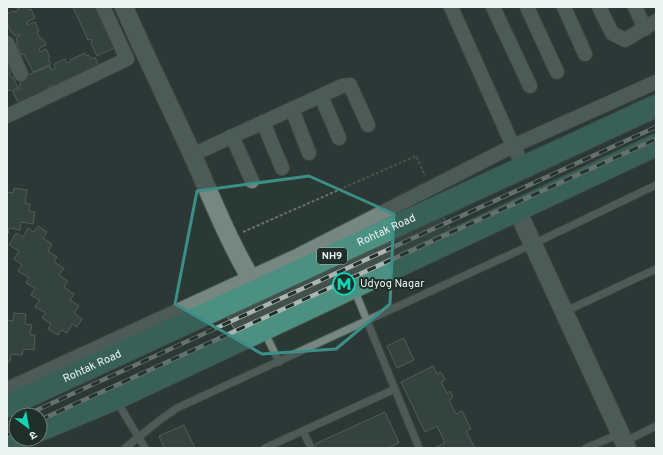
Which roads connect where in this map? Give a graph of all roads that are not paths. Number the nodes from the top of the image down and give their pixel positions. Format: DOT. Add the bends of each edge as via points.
graph roads {
  1 [pos="103,7"];
  2 [pos="124,7"];
  3 [pos="451,7"];
  4 [pos="493,7"];
  5 [pos="528,7"];
  6 [pos="564,7"];
  7 [pos="600,7"];
  8 [pos="635,7"];
  9 [pos="650,25"];
  10 [pos="7,43"];
  11 [pos="585,54"];
  12 [pos="557,72"];
  13 [pos="21,74"];
  14 [pos="656,82"];
  15 [pos="530,86"];
  16 [pos="321,96"];
  17 [pos="656,106"];
  18 [pos="292,109"];
  19 [pos="7,116"];
  20 [pos="263,122"];
  21 [pos="368,125"];
  22 [pos="232,136"];
  23 [pos="339,138"];
  24 [pos="656,145"];
  25 [pos="513,146"];
  26 [pos="309,153"];
  27 [pos="192,155"];
  28 [pos="524,167"];
  29 [pos="282,168"];
  30 [pos="252,181"];
  31 [pos="656,185"];
  32 [pos="517,210"];
  33 [pos="533,244"];
  34 [pos="656,269"];
  35 [pos="254,284"];
  36 [pos="353,287"];
  37 [pos="564,312"];
  38 [pos="366,320"];
  39 [pos="264,329"];
  40 [pos="279,362"];
  41 [pos="7,389"];
  42 [pos="395,389"];
  43 [pos="115,399"];
  44 [pos="7,406"];
  45 [pos="656,426"];
  46 [pos="48,427"];
  47 [pos="303,430"];
  48 [pos="138,438"];
  49 [pos="623,441"];
  50 [pos="273,446"];
  51 [pos="125,448"];
  52 [pos="144,448"];
  53 [pos="265,448"];
  54 [pos="311,448"];
  55 [pos="419,448"];
  56 [pos="586,448"];
  1 -- 19 [label="street" via="127,59"];
  2 -- 27 [label="street"];
  3 -- 25 [label="street"];
  4 -- 15 [label="street"];
  5 -- 12 [label="street"];
  6 -- 11 [label="street"];
  7 -- 9 [label="street" via="612,33 625,40"];
  8 -- 9 [label="street"];
  10 -- 13 [label="street"];
  14 -- 25 [label="street"];
  16 -- 18 [label="street"];
  16 -- 21 [label="street" via="350,85"];
  16 -- 23 [label="street"];
  17 -- 28 [label="highway, Rohtak Road / NH9"];
  18 -- 20 [label="street"];
  18 -- 26 [label="street"];
  20 -- 22 [label="street"];
  20 -- 29 [label="street"];
  22 -- 27 [label="street"];
  22 -- 30 [label="street"];
  24 -- 32 [label="highway"];
  25 -- 28 [label="street"];
  25 -- 35 [label="street" via="299,255"];
  27 -- 35 [label="street" via="229,238"];
  28 -- 35 [label="highway, Rohtak Road / NH9"];
  31 -- 33 [label="lane"];
  32 -- 33 [label="street"];
  32 -- 36 [label="highway"];
  33 -- 37 [label="street"];
  33 -- 38 [label="lane"];
  34 -- 37 [label="lane"];
  35 -- 41 [label="street"];
  35 -- 44 [label="highway, Rohtak Road / NH9"];
  36 -- 38 [label="lane"];
  36 -- 39 [label="highway"];
  37 -- 49 [label="street"];
  38 -- 40 [label="lane"];
  38 -- 42 [label="lane"];
  39 -- 40 [label="lane"];
  39 -- 43 [label="highway"];
  40 -- 48 [label="lane" via="177,408"];
  42 -- 47 [label="lane"];
  42 -- 55 [label="lane"];
  43 -- 46 [label="highway"];
  43 -- 48 [label="lane"];
  45 -- 49 [label="lane"];
  47 -- 50 [label="lane"];
  47 -- 54 [label="lane"];
  48 -- 51 [label="lane"];
  48 -- 52 [label="lane"];
  49 -- 56 [label="lane"];
  50 -- 53 [label="lane"];
}
